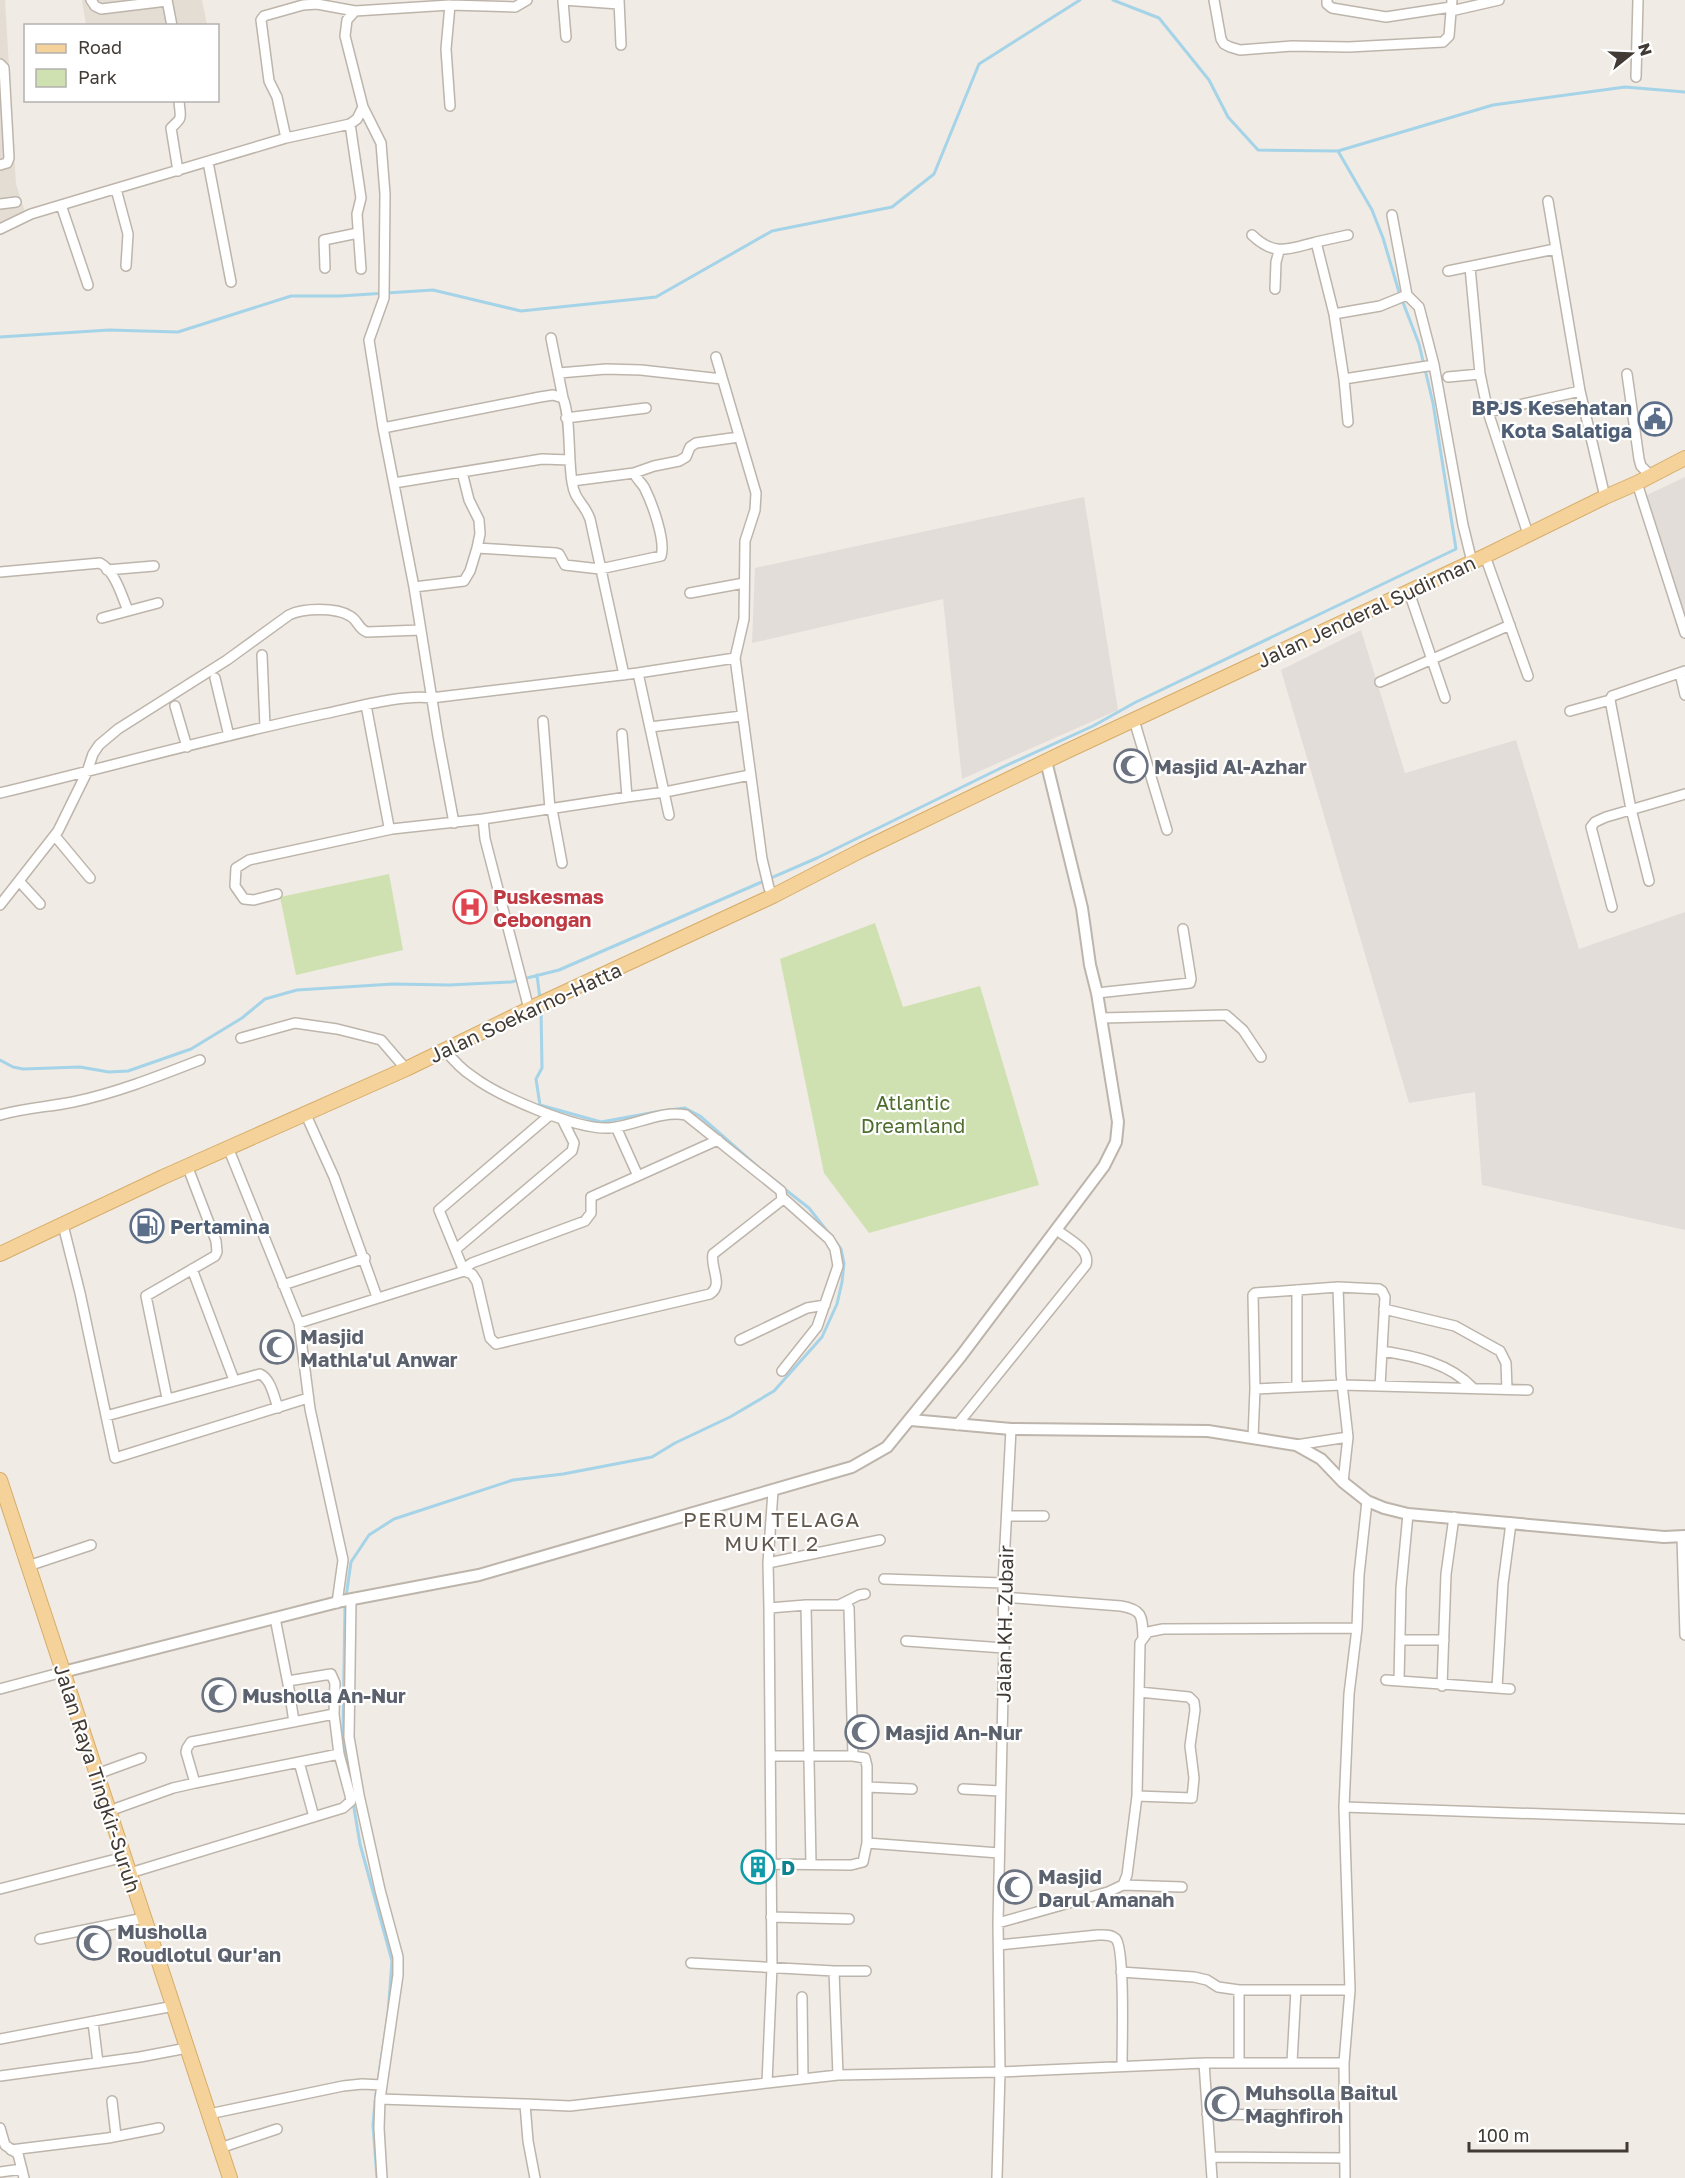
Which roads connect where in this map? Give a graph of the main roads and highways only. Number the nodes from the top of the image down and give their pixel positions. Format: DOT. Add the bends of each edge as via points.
graph roads {
  1 [pos="1685,458"];
  2 [pos="1046,761"];
  3 [pos="0,1254"];
  4 [pos="0,1480"];
  5 [pos="230,2178"];
  1 -- 2 [label="main road, Jalan Jenderal Sudirman"];
  2 -- 3 [label="main road, Jalan Soekarno-Hatta" via="446,1050"];
  4 -- 5 [label="main road, Jalan Raya Tingkir-Suruh"];
}
